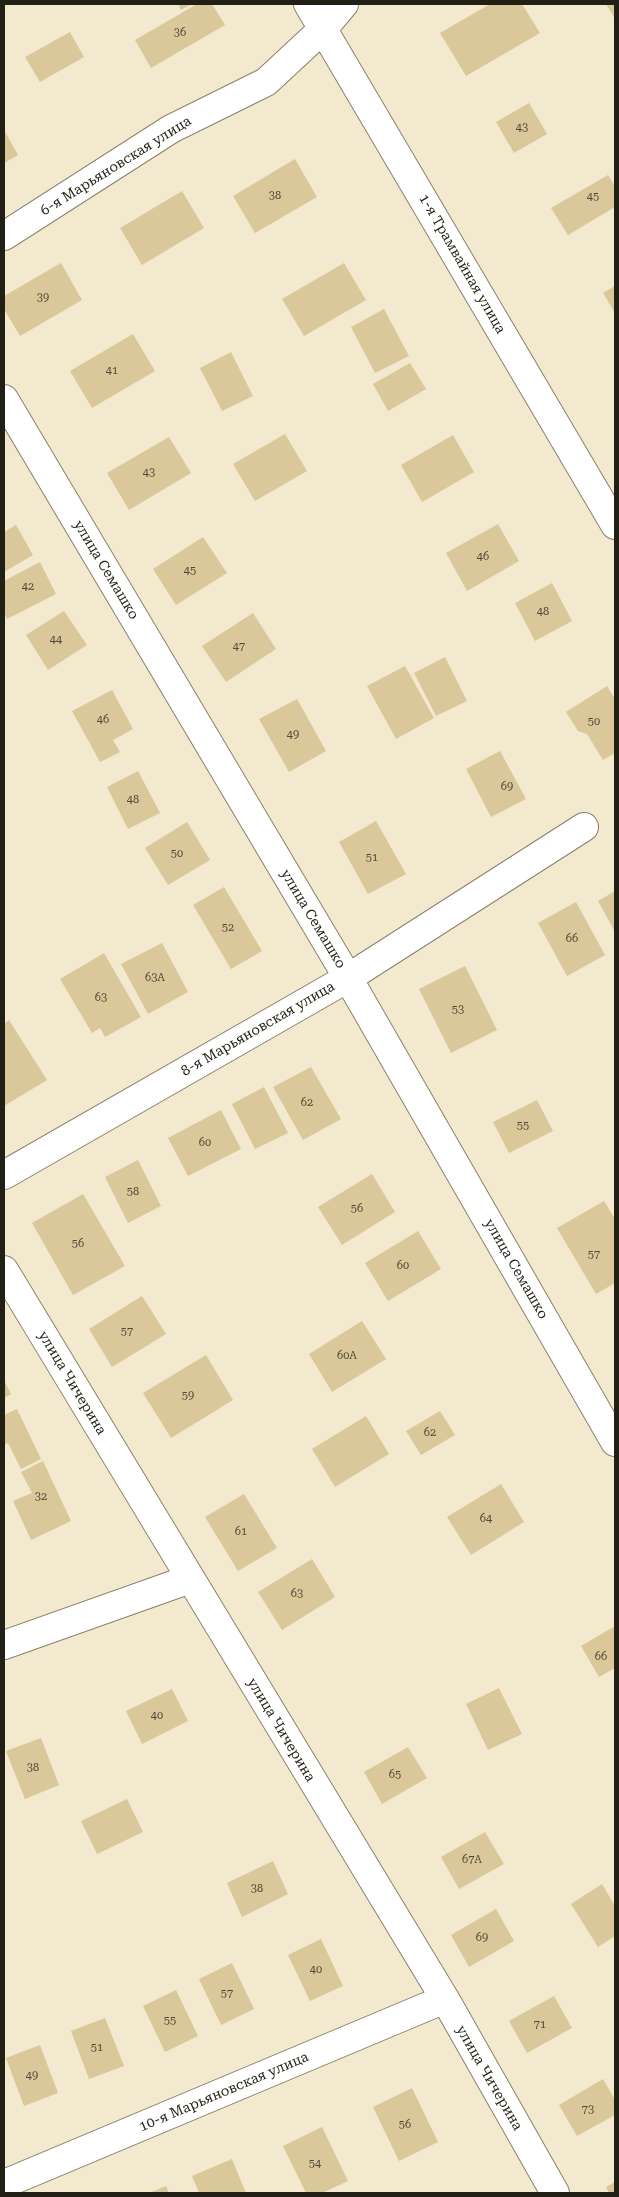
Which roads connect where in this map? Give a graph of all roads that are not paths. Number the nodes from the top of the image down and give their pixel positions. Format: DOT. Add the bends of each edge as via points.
graph roads {
  1 [pos="308,4"];
  2 [pos="344,4"];
  3 [pos="323,29"];
  4 [pos="4,236"];
  5 [pos="4,399"];
  6 [pos="615,525"];
  7 [pos="584,827"];
  8 [pos="348,978"];
  9 [pos="4,1175"];
  10 [pos="4,1270"];
  11 [pos="615,1442"];
  12 [pos="190,1579"];
  13 [pos="4,1645"];
  14 [pos="444,1999"];
  15 [pos="4,2184"];
  16 [pos="555,2193"];
  1 -- 3 [label="street, 1-я Трамвайная улица"];
  2 -- 3 [label="street, 6-я Марьяновская улица"];
  3 -- 4 [label="street, 6-я Марьяновская улица" via="266,82 171,129"];
  3 -- 6 [label="street, 1-я Трамвайная улица"];
  5 -- 8 [label="street, улица Семашко"];
  7 -- 8 [label="street, 8-я Марьяновская улица"];
  8 -- 9 [label="street, 8-я Марьяновская улица"];
  8 -- 11 [label="street, улица Семашко"];
  10 -- 12 [label="street, улица Чичерина"];
  12 -- 13 [label="street"];
  12 -- 14 [label="street, улица Чичерина"];
  14 -- 15 [label="street, 10-я Марьяновская улица"];
  14 -- 16 [label="street, улица Чичерина"];
}
